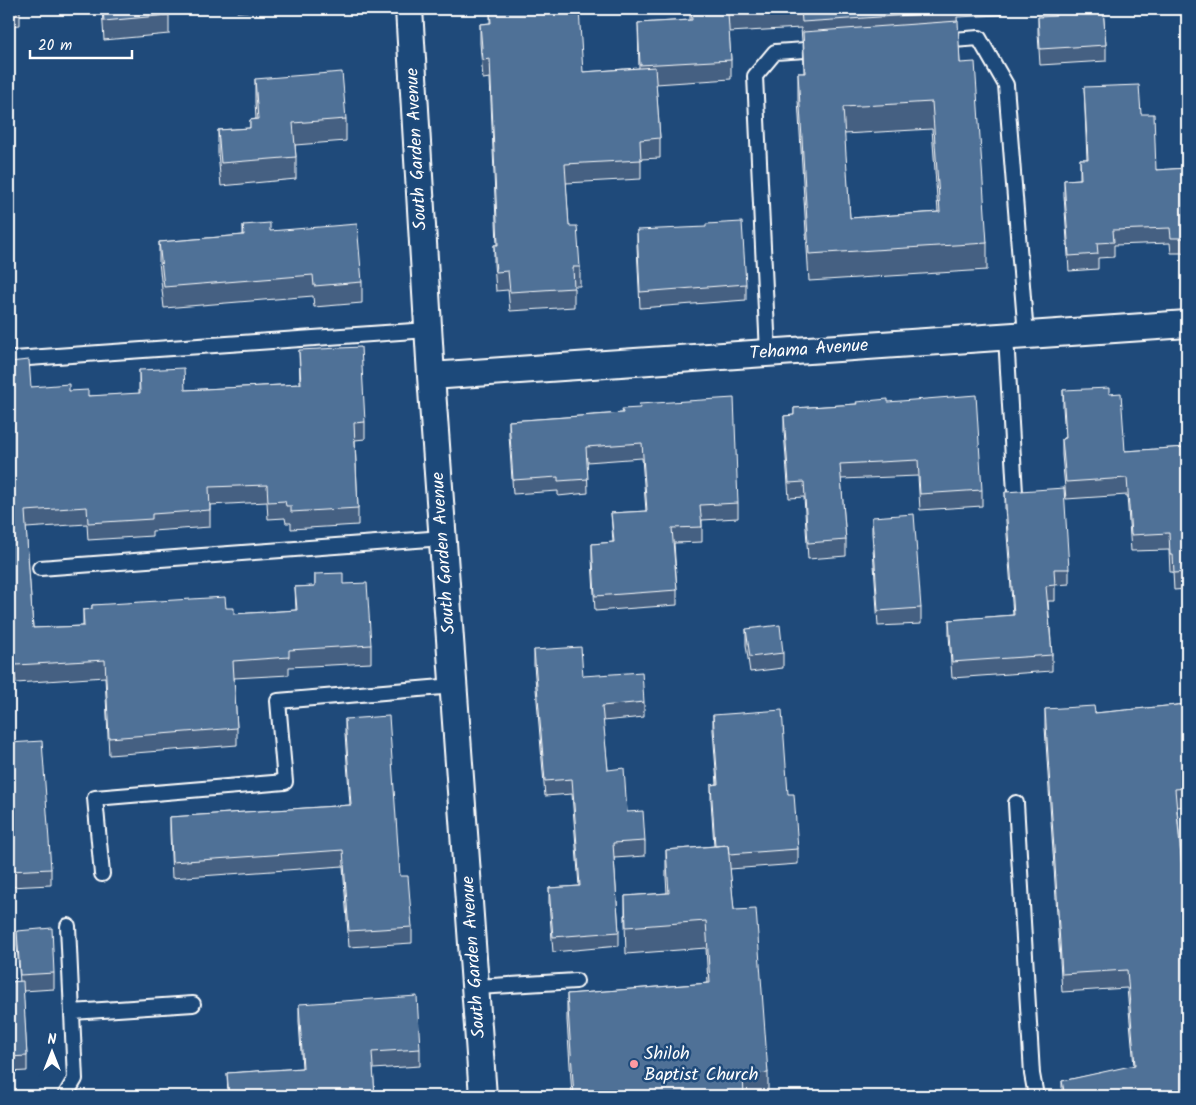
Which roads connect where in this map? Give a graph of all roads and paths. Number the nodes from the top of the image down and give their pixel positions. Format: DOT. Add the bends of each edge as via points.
graph roads {
  1 [pos="409,9"];
  2 [pos="930,42"];
  3 [pos="833,48"];
  4 [pos="1187,324"];
  5 [pos="428,330"];
  6 [pos="1016,336"];
  7 [pos="768,353"];
  8 [pos="14,359"];
  9 [pos="431,376"];
  10 [pos="1016,493"];
  11 [pos="443,538"];
  12 [pos="40,568"];
  13 [pos="454,686"];
  14 [pos="1016,803"];
  15 [pos="102,874"];
  16 [pos="68,926"];
  17 [pos="576,981"];
  18 [pos="477,987"];
  19 [pos="193,1004"];
  20 [pos="72,1012"];
  21 [pos="65,1096"];
  22 [pos="484,1096"];
  23 [pos="1036,1096"];
  1 -- 5 [label="street, South Garden Avenue"];
  2 -- 6 [label="lane" via="979,38 1006,85"];
  3 -- 7 [label="lane" via="774,52 755,76"];
  4 -- 6 [label="street, Tehama Avenue"];
  5 -- 8 [label="lane"];
  5 -- 9 [label="street, South Garden Avenue"];
  6 -- 7 [label="street, Tehama Avenue"];
  6 -- 10 [label="lane"];
  7 -- 9 [label="street, Tehama Avenue"];
  9 -- 11 [label="street, South Garden Avenue"];
  11 -- 12 [label="lane"];
  11 -- 13 [label="street, South Garden Avenue"];
  13 -- 15 [label="lane" via="278,701 285,782 95,798"];
  13 -- 18 [label="street, South Garden Avenue"];
  14 -- 23 [label="lane"];
  16 -- 20 [label="lane"];
  17 -- 18 [label="lane"];
  18 -- 22 [label="street, South Garden Avenue"];
  19 -- 20 [label="lane"];
  20 -- 21 [label="lane" via="75,1079"];
}
